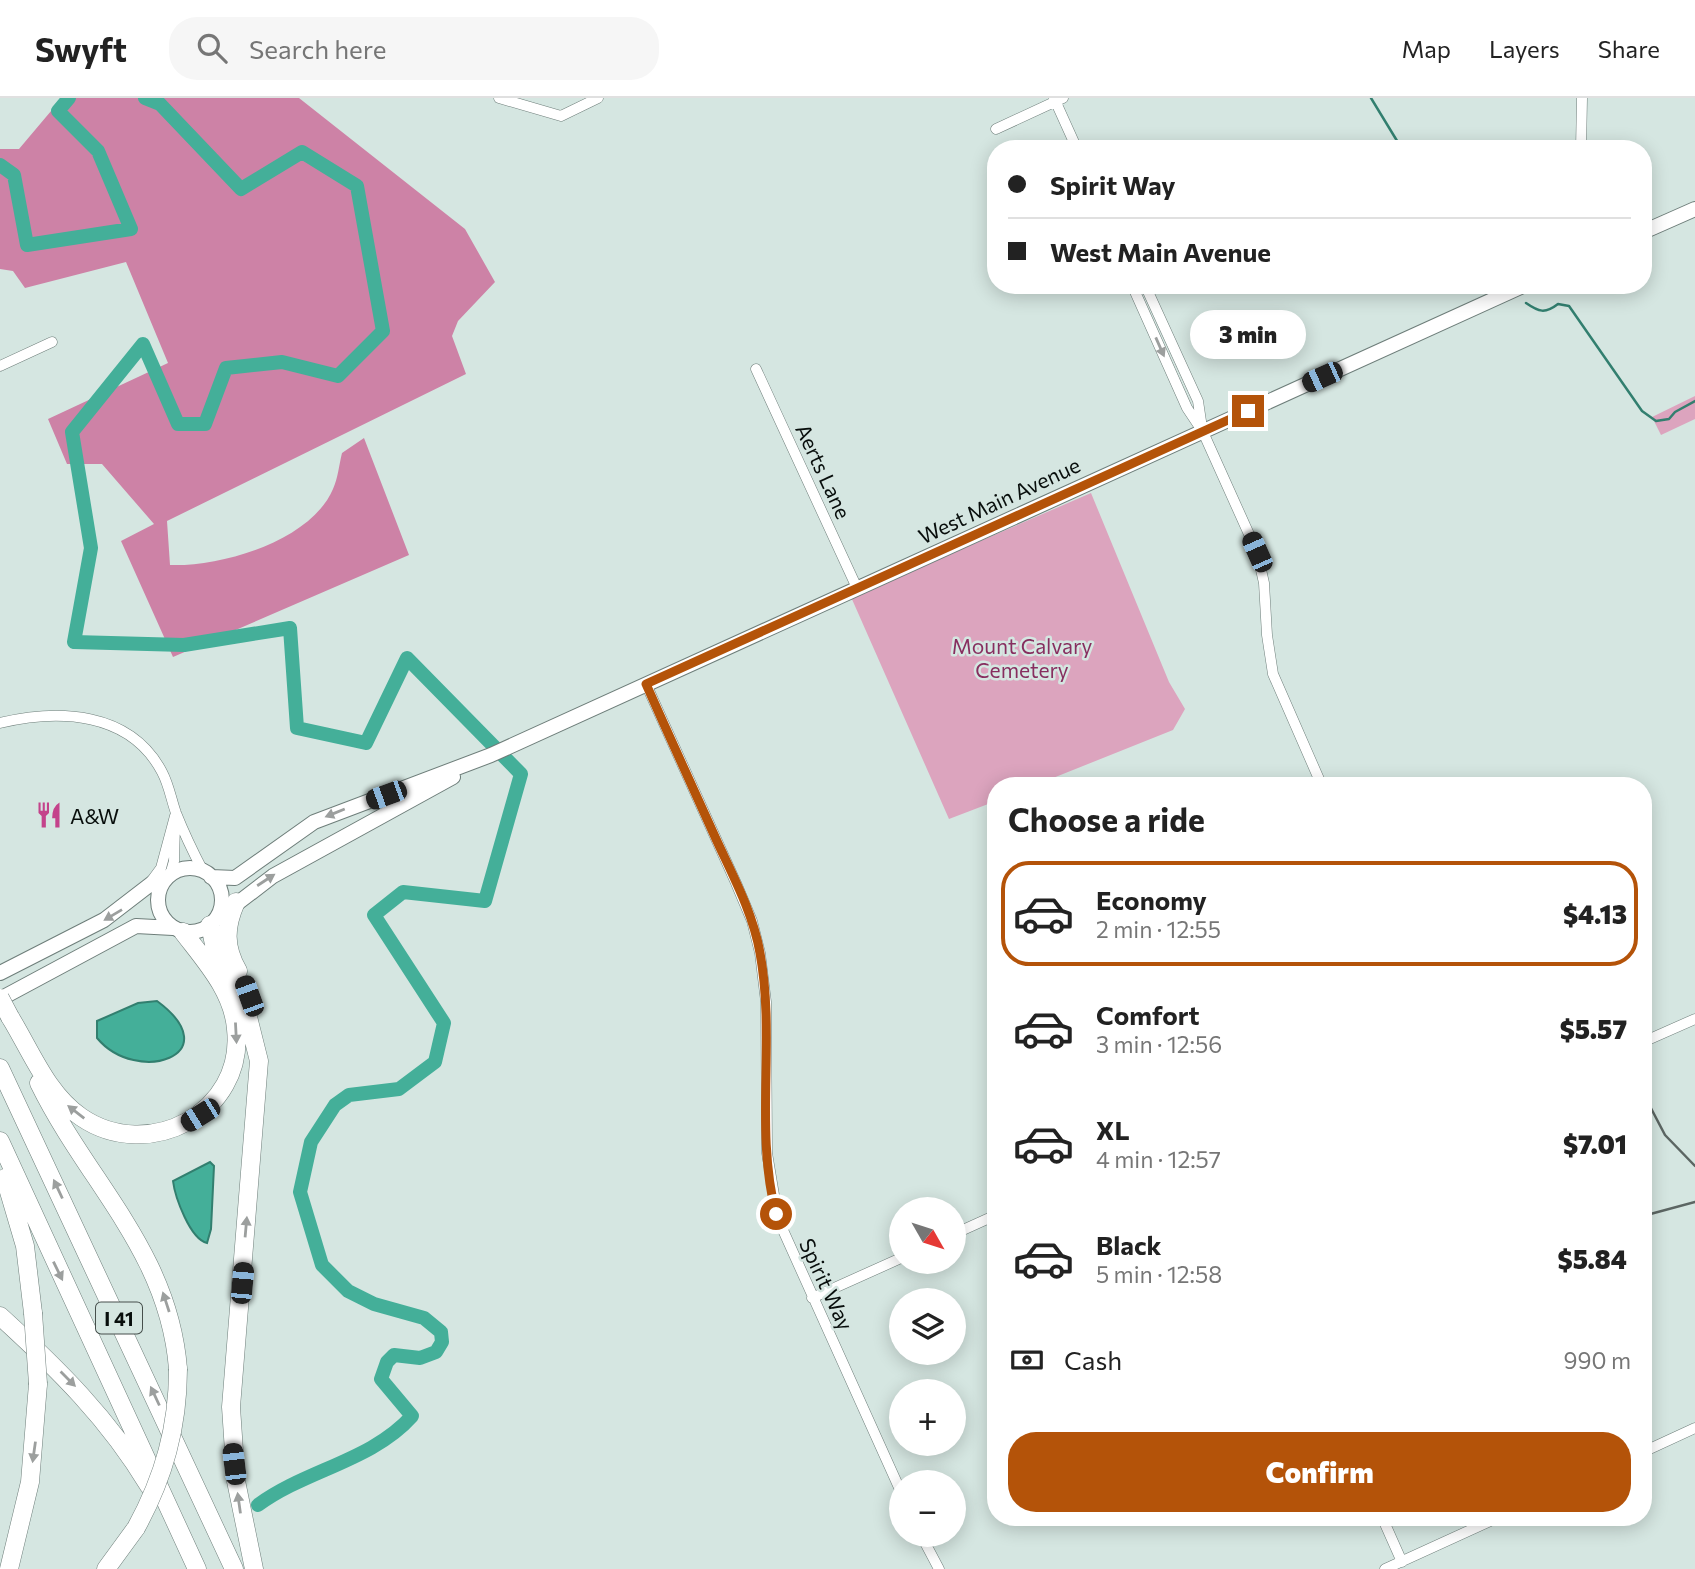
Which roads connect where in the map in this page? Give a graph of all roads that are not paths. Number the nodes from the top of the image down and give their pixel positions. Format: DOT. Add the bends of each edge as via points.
graph roads {
  1 [pos="499,98"];
  2 [pos="598,98"];
  3 [pos="1582,98"];
  4 [pos="1058,99"];
  5 [pos="996,129"];
  6 [pos="1074,140"];
  7 [pos="1581,140"];
  8 [pos="1695,209"];
  9 [pos="1652,228"];
  10 [pos="1136,294"];
  11 [pos="1149,294"];
  12 [pos="1505,294"];
  13 [pos="52,342"];
  14 [pos="0,366"];
  15 [pos="756,369"];
  16 [pos="1203,432"];
  17 [pos="856,588"];
  18 [pos="646,684"];
  19 [pos="0,723"];
  20 [pos="491,755"];
  21 [pos="1318,777"];
  22 [pos="175,813"];
  23 [pos="207,874"];
  24 [pos="169,876"];
  25 [pos="148,888"];
  26 [pos="236,902"];
  27 [pos="211,924"];
  28 [pos="179,930"];
  29 [pos="0,973"];
  30 [pos="0,999"];
  31 [pos="9,1017"];
  32 [pos="1695,1018"];
  33 [pos="251,1021"];
  34 [pos="1652,1038"];
  35 [pos="0,1068"];
  36 [pos="0,1141"];
  37 [pos="0,1165"];
  38 [pos="987,1219"];
  39 [pos="966,1229"];
  40 [pos="889,1263"];
  41 [pos="812,1298"];
  42 [pos="0,1315"];
  43 [pos="1695,1428"];
  44 [pos="1652,1448"];
  45 [pos="891,1470"];
  46 [pos="1386,1526"];
  47 [pos="1480,1526"];
  48 [pos="927,1547"];
  49 [pos="1402,1562"];
  50 [pos="9,1569"];
  51 [pos="106,1569"];
  52 [pos="196,1569"];
  53 [pos="234,1569"];
  54 [pos="254,1569"];
  55 [pos="939,1569"];
  56 [pos="1385,1569"];
  1 -- 2 [label="street" via="561,116"];
  3 -- 7 [label="street"];
  4 -- 5 [label="street"];
  4 -- 6 [label="street"];
  8 -- 9 [label="main road"];
  10 -- 16 [label="street, one-way" via="1187,408"];
  11 -- 16 [label="street" via="1198,401"];
  12 -- 16 [label="main road, West Main Avenue"];
  13 -- 14 [label="street"];
  15 -- 17 [label="street, Aerts Lane"];
  16 -- 17 [label="main road, West Main Avenue"];
  16 -- 21 [label="street" via="1257,552 1273,674"];
  17 -- 18 [label="main road, West Main Avenue"];
  18 -- 20 [label="main road, West Main Avenue"];
  18 -- 41 [label="street, Spirit Way" via="752,921 766,1002 767,1153 772,1197 785,1240"];
  19 -- 22 [label="street" via="61,714 114,728 155,761"];
  20 -- 23 [label="main road, West Main Avenue, one-way" via="314,822 234,878"];
  26 -- 20 [label="main road, West Main Avenue, one-way" via="316,851"];
  22 -- 23 [label="street"];
  22 -- 24 [label="street" via="176,845"];
  22 -- 25 [label="street" via="161,867"];
  23 -- 24 [label="main road" via="186,868"];
  23 -- 27 [label="main road" via="218,885 221,904"];
  24 -- 25 [label="main road"];
  24 -- 28 [label="main road" via="158,894 158,904 161,914"];
  25 -- 29 [label="main road, one-way" via="104,920"];
  26 -- 27 [label="main road, West Main Avenue"];
  26 -- 33 [label="highway" via="226,943 249,996"];
  27 -- 28 [label="main road" via="192,932"];
  27 -- 33 [label="highway" via="216,954 243,997"];
  28 -- 30 [label="main road" via="135,926"];
  28 -- 31 [label="highway, one-way" via="226,993 237,1042 228,1080 216,1100 184,1125 165,1133 133,1136 100,1128 80,1116 53,1089"];
  30 -- 31 [label="highway, bridge"];
  51 -- 31 [label="highway, one-way, bridge" via="136,1528 158,1486 171,1444 178,1369 171,1319 154,1272 52,1109"];
  32 -- 34 [label="street"];
  54 -- 33 [label="highway, one-way" via="236,1480 231,1407 259,1083"];
  53 -- 35 [label="highway, I 41, one-way"];
  36 -- 52 [label="highway, I 41, one-way"];
  37 -- 50 [label="highway, one-way, bridge" via="24,1246 38,1384 30,1482"];
  38 -- 39 [label="street"];
  40 -- 41 [label="street"];
  41 -- 45 [label="street, Spirit Way"];
  42 -- 52 [label="highway, one-way" via="101,1415 140,1471"];
  43 -- 44 [label="street"];
  46 -- 49 [label="street"];
  47 -- 49 [label="street"];
  48 -- 55 [label="street"];
  49 -- 56 [label="street"];
}
